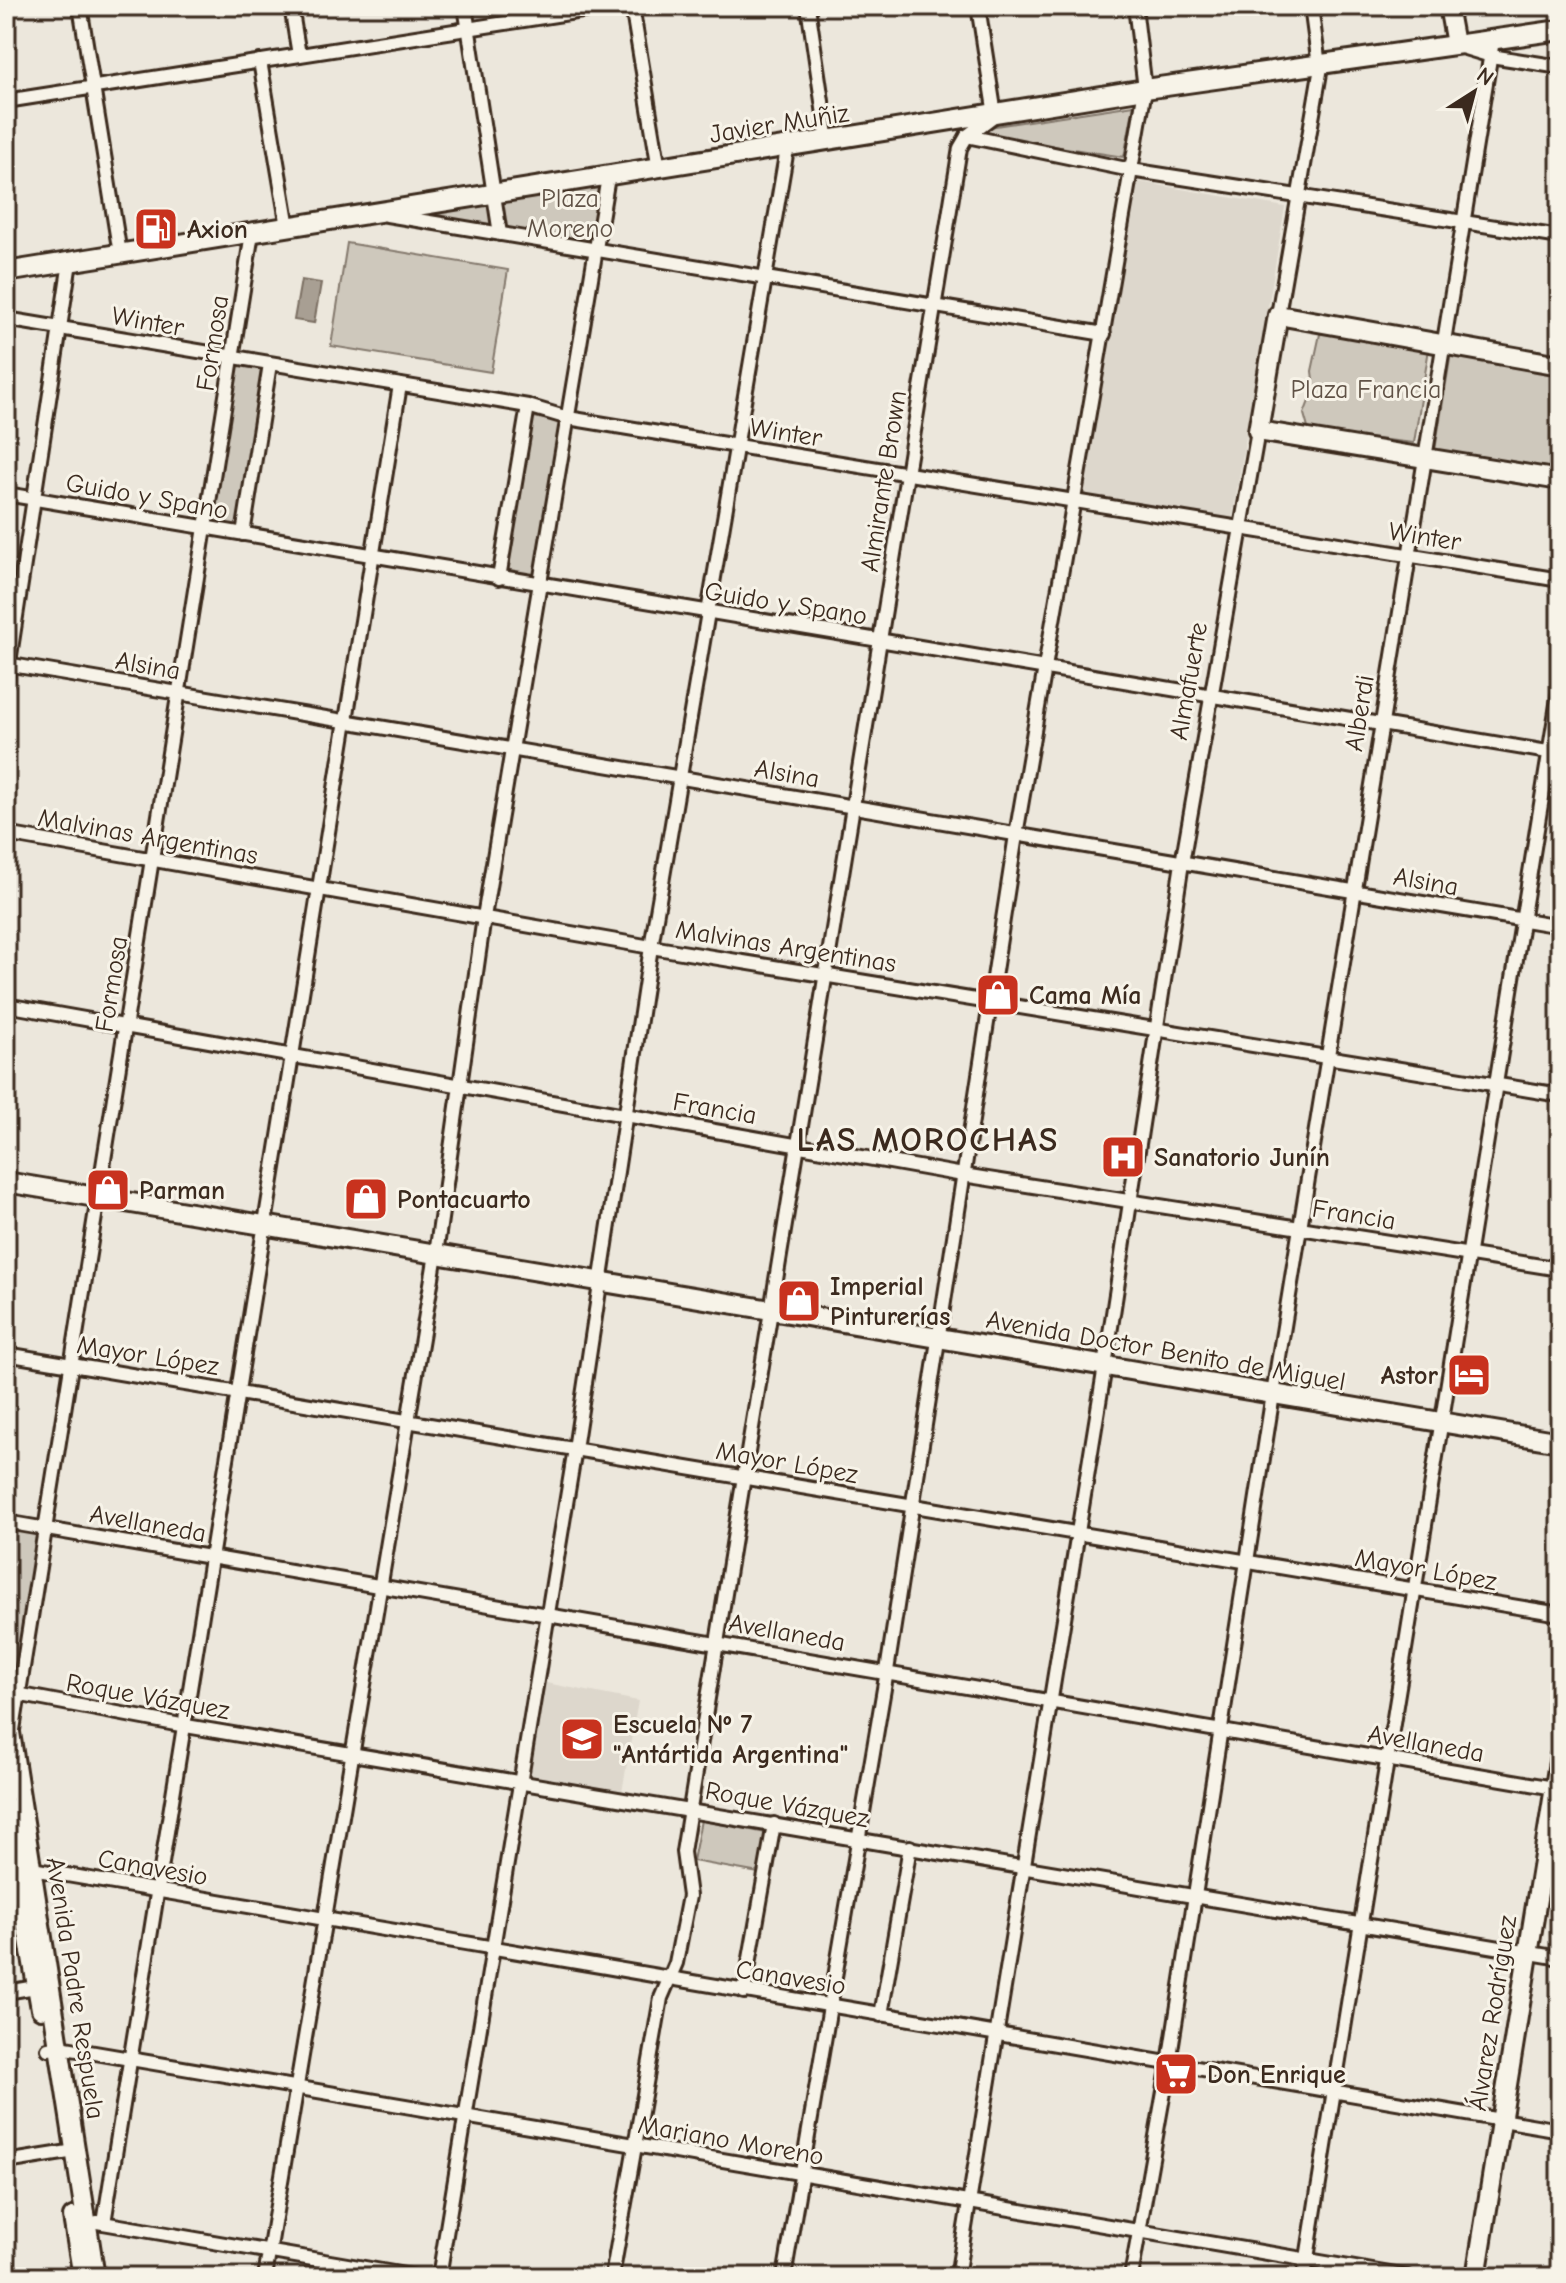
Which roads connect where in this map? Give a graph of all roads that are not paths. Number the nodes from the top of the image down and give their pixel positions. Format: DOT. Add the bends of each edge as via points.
graph roads {
  1 [pos="80,6"];
  2 [pos="291,6"];
  3 [pos="465,6"];
  4 [pos="614,6"];
  5 [pos="632,6"];
  6 [pos="808,6"];
  7 [pos="978,6"];
  8 [pos="1135,6"];
  9 [pos="1311,6"];
  10 [pos="1448,6"];
  11 [pos="468,29"];
  12 [pos="1560,30"];
  13 [pos="1455,44"];
  14 [pos="1492,48"];
  15 [pos="299,55"];
  16 [pos="260,61"];
  17 [pos="1321,64"];
  18 [pos="1560,67"];
  19 [pos="93,87"];
  20 [pos="1145,89"];
  21 [pos="6,101"];
  22 [pos="995,115"];
  23 [pos="967,136"];
  24 [pos="828,142"];
  25 [pos="787,149"];
  26 [pos="659,169"];
  27 [pos="1131,170"];
  28 [pos="608,177"];
  29 [pos="494,195"];
  30 [pos="1298,197"];
  31 [pos="376,213"];
  32 [pos="1463,222"];
  33 [pos="288,227"];
  34 [pos="252,233"];
  35 [pos="500,234"];
  36 [pos="1560,237"];
  37 [pos="596,250"];
  38 [pos="120,254"];
  39 [pos="70,262"];
  40 [pos="6,272"];
  41 [pos="765,278"];
  42 [pos="934,306"];
  43 [pos="1278,315"];
  44 [pos="6,319"];
  45 [pos="60,327"];
  46 [pos="1104,334"];
  47 [pos="1443,343"];
  48 [pos="232,358"];
  49 [pos="270,364"];
  50 [pos="1560,365"];
  51 [pos="400,385"];
  52 [pos="528,406"];
  53 [pos="568,418"];
  54 [pos="1258,431"];
  55 [pos="737,446"];
  56 [pos="1425,458"];
  57 [pos="906,474"];
  58 [pos="1560,480"];
  59 [pos="6,494"];
  60 [pos="34,499"];
  61 [pos="1075,501"];
  62 [pos="205,528"];
  63 [pos="1241,529"];
  64 [pos="243,534"];
  65 [pos="374,556"];
  66 [pos="1409,556"];
  67 [pos="499,578"];
  68 [pos="1560,580"];
  69 [pos="540,585"];
  70 [pos="709,613"];
  71 [pos="879,640"];
  72 [pos="7,664"];
  73 [pos="1047,667"];
  74 [pos="6,682"];
  75 [pos="1560,686"];
  76 [pos="179,693"];
  77 [pos="1212,695"];
  78 [pos="347,722"];
  79 [pos="1382,724"];
  80 [pos="512,749"];
  81 [pos="1555,753"];
  82 [pos="681,778"];
  83 [pos="852,807"];
  84 [pos="6,834"];
  85 [pos="1016,835"];
  86 [pos="153,860"];
  87 [pos="1182,863"];
  88 [pos="320,889"];
  89 [pos="1354,892"];
  90 [pos="484,917"];
  91 [pos="1522,920"];
  92 [pos="1560,926"];
  93 [pos="651,947"];
  94 [pos="824,974"];
  95 [pos="990,1000"];
  96 [pos="6,1005"];
  97 [pos="127,1027"];
  98 [pos="1157,1027"];
  99 [pos="294,1056"];
  100 [pos="1328,1056"];
  101 [pos="1495,1084"];
  102 [pos="460,1086"];
  103 [pos="1560,1095"];
  104 [pos="626,1115"];
  105 [pos="797,1145"];
  106 [pos="963,1175"];
  107 [pos="6,1182"];
  108 [pos="100,1197"];
  109 [pos="1130,1201"];
  110 [pos="267,1225"];
  111 [pos="1300,1228"];
  112 [pos="436,1254"];
  113 [pos="1468,1254"];
  114 [pos="1560,1269"];
  115 [pos="602,1281"];
  116 [pos="770,1310"];
  117 [pos="940,1338"];
  118 [pos="6,1354"];
  119 [pos="73,1365"];
  120 [pos="1105,1366"];
  121 [pos="240,1393"];
  122 [pos="1273,1394"];
  123 [pos="408,1421"];
  124 [pos="1441,1422"];
  125 [pos="1560,1442"];
  126 [pos="575,1449"];
  127 [pos="743,1477"];
  128 [pos="913,1505"];
  129 [pos="6,1522"];
  130 [pos="47,1528"];
  131 [pos="1079,1533"];
  132 [pos="213,1557"];
  133 [pos="1248,1561"];
  134 [pos="381,1585"];
  135 [pos="1414,1589"];
  136 [pos="549,1614"];
  137 [pos="1560,1614"];
  138 [pos="717,1643"];
  139 [pos="887,1671"];
  140 [pos="6,1692"];
  141 [pos="1052,1700"];
  142 [pos="13,1701"];
  143 [pos="186,1726"];
  144 [pos="1222,1730"];
  145 [pos="354,1752"];
  146 [pos="1560,1756"];
  147 [pos="1387,1759"];
  148 [pos="522,1781"];
  149 [pos="1558,1788"];
  150 [pos="6,1807"];
  151 [pos="690,1809"];
  152 [pos="774,1824"];
  153 [pos="858,1838"];
  154 [pos="14,1840"];
  155 [pos="910,1847"];
  156 [pos="1025,1867"];
  157 [pos="23,1868"];
  158 [pos="159,1890"];
  159 [pos="1196,1896"];
  160 [pos="326,1920"];
  161 [pos="1361,1924"];
  162 [pos="494,1949"];
  163 [pos="1528,1953"];
  164 [pos="1560,1958"];
  165 [pos="670,1979"];
  166 [pos="43,1986"];
  167 [pos="6,1992"];
  168 [pos="744,1992"];
  169 [pos="830,2006"];
  170 [pos="881,2015"];
  171 [pos="999,2034"];
  172 [pos="54,2048"];
  173 [pos="131,2060"];
  174 [pos="1169,2063"];
  175 [pos="298,2089"];
  176 [pos="1335,2091"];
  177 [pos="466,2117"];
  178 [pos="1501,2120"];
  179 [pos="1560,2130"];
  180 [pos="635,2146"];
  181 [pos="69,2152"];
  182 [pos="6,2162"];
  183 [pos="801,2174"];
  184 [pos="970,2203"];
  185 [pos="88,2222"];
  186 [pos="1139,2231"];
  187 [pos="269,2251"];
  188 [pos="1307,2260"];
  189 [pos="83,2277"];
  190 [pos="95,2277"];
  191 [pos="265,2277"];
  192 [pos="417,2277"];
  193 [pos="439,2277"];
  194 [pos="612,2277"];
  195 [pos="784,2277"];
  196 [pos="957,2277"];
  197 [pos="1131,2277"];
  198 [pos="1304,2277"];
  199 [pos="1408,2277"];
  200 [pos="1476,2277"];
  1 -- 19 [label="street"];
  2 -- 15 [label="street"];
  3 -- 11 [label="street"];
  4 -- 11 [label="street"];
  5 -- 26 [label="street"];
  6 -- 24 [label="street"];
  7 -- 22 [label="street"];
  8 -- 20 [label="street"];
  9 -- 17 [label="street, Almafuerte"];
  10 -- 13 [label="street"];
  11 -- 15 [label="street"];
  11 -- 29 [label="street"];
  12 -- 14 [label="main road, Javier Muñiz"];
  13 -- 14 [label="main road, Javier Muñiz"];
  13 -- 17 [label="main road, Javier Muñiz"];
  14 -- 18 [label="street"];
  14 -- 32 [label="street, Alberdi"];
  15 -- 16 [label="street"];
  16 -- 19 [label="street"];
  16 -- 33 [label="street"];
  17 -- 20 [label="main road, Javier Muñiz"];
  17 -- 30 [label="street, Almafuerte"];
  19 -- 21 [label="street"];
  19 -- 38 [label="street"];
  20 -- 22 [label="main road, Javier Muñiz"];
  20 -- 27 [label="street"];
  22 -- 23 [label="street"];
  22 -- 24 [label="main road, Javier Muñiz"];
  23 -- 27 [label="street"];
  23 -- 42 [label="street, Almirante Brown" via="960,148"];
  24 -- 25 [label="main road, Javier Muñiz"];
  25 -- 26 [label="main road, Javier Muñiz"];
  25 -- 41 [label="street"];
  26 -- 28 [label="main road, Javier Muñiz"];
  27 -- 30 [label="street"];
  27 -- 46 [label="street"];
  28 -- 29 [label="main road, Javier Muñiz"];
  28 -- 37 [label="street"];
  29 -- 31 [label="main road, Javier Muñiz"];
  29 -- 35 [label="street"];
  30 -- 32 [label="street"];
  30 -- 43 [label="street, Almafuerte"];
  31 -- 33 [label="main road, Javier Muñiz"];
  31 -- 35 [label="street"];
  32 -- 36 [label="street"];
  32 -- 47 [label="street, Alberdi"];
  33 -- 34 [label="main road, Javier Muñiz"];
  34 -- 38 [label="main road, Javier Muñiz"];
  34 -- 48 [label="street, Formosa"];
  35 -- 37 [label="street"];
  37 -- 41 [label="street"];
  37 -- 53 [label="street"];
  38 -- 39 [label="main road, Javier Muñiz"];
  39 -- 40 [label="main road, Javier Muñiz"];
  39 -- 45 [label="street"];
  41 -- 42 [label="street"];
  41 -- 55 [label="street"];
  42 -- 46 [label="street"];
  42 -- 57 [label="street, Almirante Brown"];
  43 -- 47 [label="main road"];
  43 -- 54 [label="main road, Almafuerte"];
  44 -- 45 [label="street, Winter"];
  45 -- 48 [label="street, Winter"];
  45 -- 60 [label="street"];
  46 -- 61 [label="street"];
  47 -- 50 [label="main road"];
  47 -- 56 [label="street, Alberdi"];
  48 -- 49 [label="street, Winter"];
  48 -- 62 [label="street, Formosa"];
  49 -- 51 [label="street, Winter"];
  49 -- 64 [label="street"];
  51 -- 52 [label="street, Winter"];
  51 -- 65 [label="street"];
  52 -- 53 [label="street, Winter"];
  52 -- 67 [label="street"];
  53 -- 55 [label="street, Winter"];
  53 -- 69 [label="street"];
  54 -- 56 [label="main road"];
  54 -- 63 [label="street, Almafuerte"];
  55 -- 57 [label="street, Winter"];
  55 -- 70 [label="street"];
  56 -- 58 [label="main road"];
  56 -- 66 [label="street, Alberdi"];
  57 -- 61 [label="street, Winter"];
  57 -- 71 [label="street, Almirante Brown"];
  59 -- 60 [label="street, Guido y Spano"];
  60 -- 62 [label="street, Guido y Spano"];
  60 -- 72 [label="street"];
  61 -- 63 [label="street, Winter"];
  61 -- 73 [label="street"];
  62 -- 64 [label="street, Guido y Spano"];
  62 -- 76 [label="street, Formosa"];
  63 -- 66 [label="street, Winter"];
  63 -- 77 [label="street, Almafuerte"];
  64 -- 65 [label="street, Guido y Spano"];
  65 -- 67 [label="street, Guido y Spano"];
  65 -- 78 [label="street"];
  66 -- 68 [label="street, Winter"];
  66 -- 79 [label="street, Alberdi"];
  67 -- 69 [label="street, Guido y Spano"];
  69 -- 70 [label="street, Guido y Spano"];
  69 -- 80 [label="street"];
  70 -- 71 [label="street, Guido y Spano"];
  70 -- 82 [label="street"];
  71 -- 73 [label="street, Guido y Spano"];
  71 -- 83 [label="street, Almirante Brown"];
  72 -- 74 [label="street"];
  72 -- 76 [label="street, Alsina"];
  73 -- 77 [label="street, Guido y Spano"];
  73 -- 85 [label="street"];
  75 -- 81 [label="street"];
  76 -- 78 [label="street, Alsina"];
  76 -- 86 [label="street, Formosa"];
  77 -- 79 [label="street, Guido y Spano"];
  77 -- 87 [label="street, Almafuerte"];
  78 -- 80 [label="street, Alsina"];
  78 -- 88 [label="street"];
  79 -- 81 [label="street, Guido y Spano"];
  79 -- 89 [label="street, Alberdi"];
  80 -- 82 [label="street, Alsina"];
  80 -- 90 [label="street"];
  81 -- 91 [label="street"];
  82 -- 83 [label="street, Alsina"];
  82 -- 93 [label="street"];
  83 -- 85 [label="street, Alsina"];
  83 -- 94 [label="street, Almirante Brown"];
  84 -- 86 [label="street, Malvinas Argentinas"];
  85 -- 87 [label="street, Alsina"];
  85 -- 95 [label="street"];
  86 -- 88 [label="street, Malvinas Argentinas"];
  86 -- 97 [label="street, Formosa"];
  87 -- 89 [label="street, Alsina"];
  87 -- 98 [label="street, Almafuerte"];
  88 -- 90 [label="street, Malvinas Argentinas"];
  88 -- 99 [label="street"];
  89 -- 91 [label="street, Alsina"];
  89 -- 100 [label="street, Alberdi"];
  90 -- 93 [label="street, Malvinas Argentinas"];
  90 -- 102 [label="street"];
  91 -- 92 [label="street, Alsina"];
  91 -- 101 [label="street"];
  93 -- 94 [label="street, Malvinas Argentinas"];
  93 -- 104 [label="street"];
  94 -- 95 [label="street, Malvinas Argentinas"];
  94 -- 105 [label="street, Almirante Brown"];
  95 -- 98 [label="street, Malvinas Argentinas"];
  95 -- 106 [label="street"];
  96 -- 97 [label="street, Francia"];
  97 -- 99 [label="street, Francia"];
  97 -- 108 [label="street, Formosa"];
  98 -- 100 [label="street, Malvinas Argentinas"];
  98 -- 109 [label="street, Almafuerte"];
  99 -- 102 [label="street, Francia"];
  99 -- 110 [label="street"];
  100 -- 101 [label="street, Malvinas Argentinas"];
  100 -- 111 [label="street, Alberdi"];
  101 -- 103 [label="street, Malvinas Argentinas"];
  101 -- 113 [label="street"];
  102 -- 104 [label="street, Francia"];
  102 -- 112 [label="street"];
  104 -- 105 [label="street, Francia"];
  104 -- 115 [label="street"];
  105 -- 106 [label="street, Francia"];
  105 -- 116 [label="street, Almirante Brown"];
  106 -- 109 [label="street, Francia"];
  106 -- 117 [label="street"];
  107 -- 108 [label="main road, Avenida Doctor Benito de Miguel"];
  108 -- 110 [label="main road, Avenida Doctor Benito de Miguel"];
  108 -- 119 [label="street, Formosa"];
  109 -- 111 [label="street, Francia"];
  109 -- 120 [label="street, Almafuerte"];
  110 -- 112 [label="main road, Avenida Doctor Benito de Miguel"];
  110 -- 121 [label="street"];
  111 -- 113 [label="street, Francia"];
  111 -- 122 [label="street, Alberdi"];
  112 -- 115 [label="main road, Avenida Doctor Benito de Miguel"];
  112 -- 123 [label="street"];
  113 -- 114 [label="street, Francia"];
  113 -- 124 [label="street"];
  115 -- 116 [label="main road, Avenida Doctor Benito de Miguel"];
  115 -- 126 [label="street"];
  116 -- 117 [label="main road, Avenida Doctor Benito de Miguel"];
  116 -- 127 [label="street, Almirante Brown"];
  117 -- 120 [label="main road, Avenida Doctor Benito de Miguel"];
  117 -- 128 [label="street"];
  118 -- 119 [label="street, Mayor López"];
  119 -- 121 [label="street, Mayor López"];
  119 -- 130 [label="street, Formosa"];
  120 -- 122 [label="main road, Avenida Doctor Benito de Miguel"];
  120 -- 131 [label="street, Almafuerte"];
  121 -- 123 [label="street, Mayor López"];
  121 -- 132 [label="street"];
  122 -- 124 [label="main road, Avenida Doctor Benito de Miguel"];
  122 -- 133 [label="street, Alberdi"];
  123 -- 126 [label="street, Mayor López"];
  123 -- 134 [label="street"];
  124 -- 125 [label="main road, Avenida Doctor Benito de Miguel"];
  124 -- 135 [label="street"];
  126 -- 127 [label="street, Mayor López"];
  126 -- 136 [label="street"];
  127 -- 128 [label="street, Mayor López"];
  127 -- 138 [label="street, Almirante Brown"];
  128 -- 131 [label="street, Mayor López"];
  128 -- 139 [label="street"];
  129 -- 130 [label="street, Avellaneda"];
  130 -- 132 [label="street, Avellaneda"];
  130 -- 142 [label="street, Formosa"];
  131 -- 133 [label="street, Mayor López"];
  131 -- 141 [label="street, Almafuerte"];
  132 -- 134 [label="street, Avellaneda"];
  132 -- 143 [label="street"];
  133 -- 135 [label="street, Mayor López"];
  133 -- 144 [label="street, Alberdi"];
  134 -- 136 [label="street, Avellaneda"];
  134 -- 145 [label="street"];
  135 -- 137 [label="street, Mayor López"];
  135 -- 147 [label="street"];
  136 -- 138 [label="street, Avellaneda"];
  136 -- 148 [label="street"];
  138 -- 139 [label="street, Avellaneda"];
  138 -- 151 [label="street, Almirante Brown"];
  139 -- 141 [label="street, Avellaneda"];
  139 -- 153 [label="street"];
  140 -- 142 [label="street, Roque Vázquez"];
  141 -- 144 [label="street, Avellaneda"];
  141 -- 156 [label="street, Almafuerte"];
  142 -- 143 [label="street, Roque Vázquez"];
  142 -- 154 [label="main road, Avenida Padre Respuela"];
  143 -- 145 [label="street, Roque Vázquez"];
  143 -- 158 [label="street"];
  144 -- 147 [label="street, Avellaneda"];
  144 -- 159 [label="street, Alberdi"];
  145 -- 148 [label="street, Roque Vázquez"];
  145 -- 160 [label="street"];
  146 -- 149 [label="main road, Álvarez Rodríguez"];
  147 -- 149 [label="street, Avellaneda"];
  147 -- 161 [label="street"];
  148 -- 151 [label="street, Roque Vázquez"];
  148 -- 162 [label="street"];
  149 -- 163 [label="main road, Álvarez Rodríguez"];
  150 -- 154 [label="main road, Avenida Padre Respuela"];
  151 -- 152 [label="street, Roque Vázquez"];
  151 -- 165 [label="street, Almirante Brown" via="683,1858 689,1896"];
  152 -- 153 [label="street, Roque Vázquez"];
  152 -- 168 [label="street"];
  153 -- 155 [label="street, Roque Vázquez"];
  153 -- 169 [label="street"];
  154 -- 157 [label="main road, Avenida Padre Respuela"];
  155 -- 156 [label="street, Roque Vázquez"];
  155 -- 170 [label="street"];
  156 -- 159 [label="street, Roque Vázquez"];
  156 -- 171 [label="street, Almafuerte"];
  157 -- 158 [label="street, Canavesio"];
  157 -- 166 [label="main road, Avenida Padre Respuela"];
  158 -- 160 [label="street, Canavesio"];
  158 -- 173 [label="street"];
  159 -- 161 [label="street, Roque Vázquez"];
  159 -- 174 [label="street, Alberdi"];
  160 -- 162 [label="street, Canavesio"];
  160 -- 175 [label="street"];
  161 -- 163 [label="street, Roque Vázquez"];
  161 -- 176 [label="street"];
  162 -- 165 [label="street, Canavesio"];
  162 -- 177 [label="street"];
  163 -- 164 [label="street, Roque Vázquez"];
  163 -- 178 [label="main road, Álvarez Rodríguez"];
  165 -- 168 [label="street, Canavesio"];
  165 -- 180 [label="street, Almirante Brown" via="661,1998"];
  166 -- 167 [label="street"];
  166 -- 172 [label="main road, Avenida Padre Respuela"];
  168 -- 169 [label="street, Canavesio"];
  169 -- 170 [label="street, Canavesio"];
  169 -- 183 [label="street"];
  170 -- 171 [label="street, Canavesio"];
  171 -- 174 [label="street, Canavesio"];
  171 -- 184 [label="street, Almafuerte"];
  172 -- 173 [label="street, Mariano Moreno"];
  172 -- 181 [label="main road, Avenida Padre Respuela"];
  173 -- 175 [label="street, Mariano Moreno"];
  173 -- 185 [label="street"];
  174 -- 176 [label="street, Canavesio"];
  174 -- 186 [label="street, Alberdi"];
  175 -- 177 [label="street, Mariano Moreno"];
  175 -- 187 [label="street"];
  176 -- 178 [label="street, Canavesio"];
  176 -- 188 [label="street"];
  177 -- 180 [label="street, Mariano Moreno"];
  177 -- 193 [label="street"];
  178 -- 179 [label="street, Canavesio"];
  178 -- 200 [label="main road, Álvarez Rodríguez"];
  180 -- 183 [label="street, Mariano Moreno"];
  180 -- 194 [label="street, Almirante Brown"];
  181 -- 182 [label="street"];
  181 -- 185 [label="main road, Avenida Padre Respuela"];
  183 -- 184 [label="street, Mariano Moreno"];
  183 -- 195 [label="street"];
  184 -- 186 [label="street, Mariano Moreno"];
  184 -- 196 [label="street, Almafuerte"];
  185 -- 187 [label="street"];
  185 -- 189 [label="main road, Avenida Padre Respuela"];
  185 -- 190 [label="main road, Avenida Padre Respuela"];
  186 -- 188 [label="street, Mariano Moreno"];
  186 -- 197 [label="street, Alberdi"];
  187 -- 191 [label="street"];
  187 -- 192 [label="street"];
  188 -- 198 [label="street"];
  188 -- 199 [label="street, Mariano Moreno"];
}
